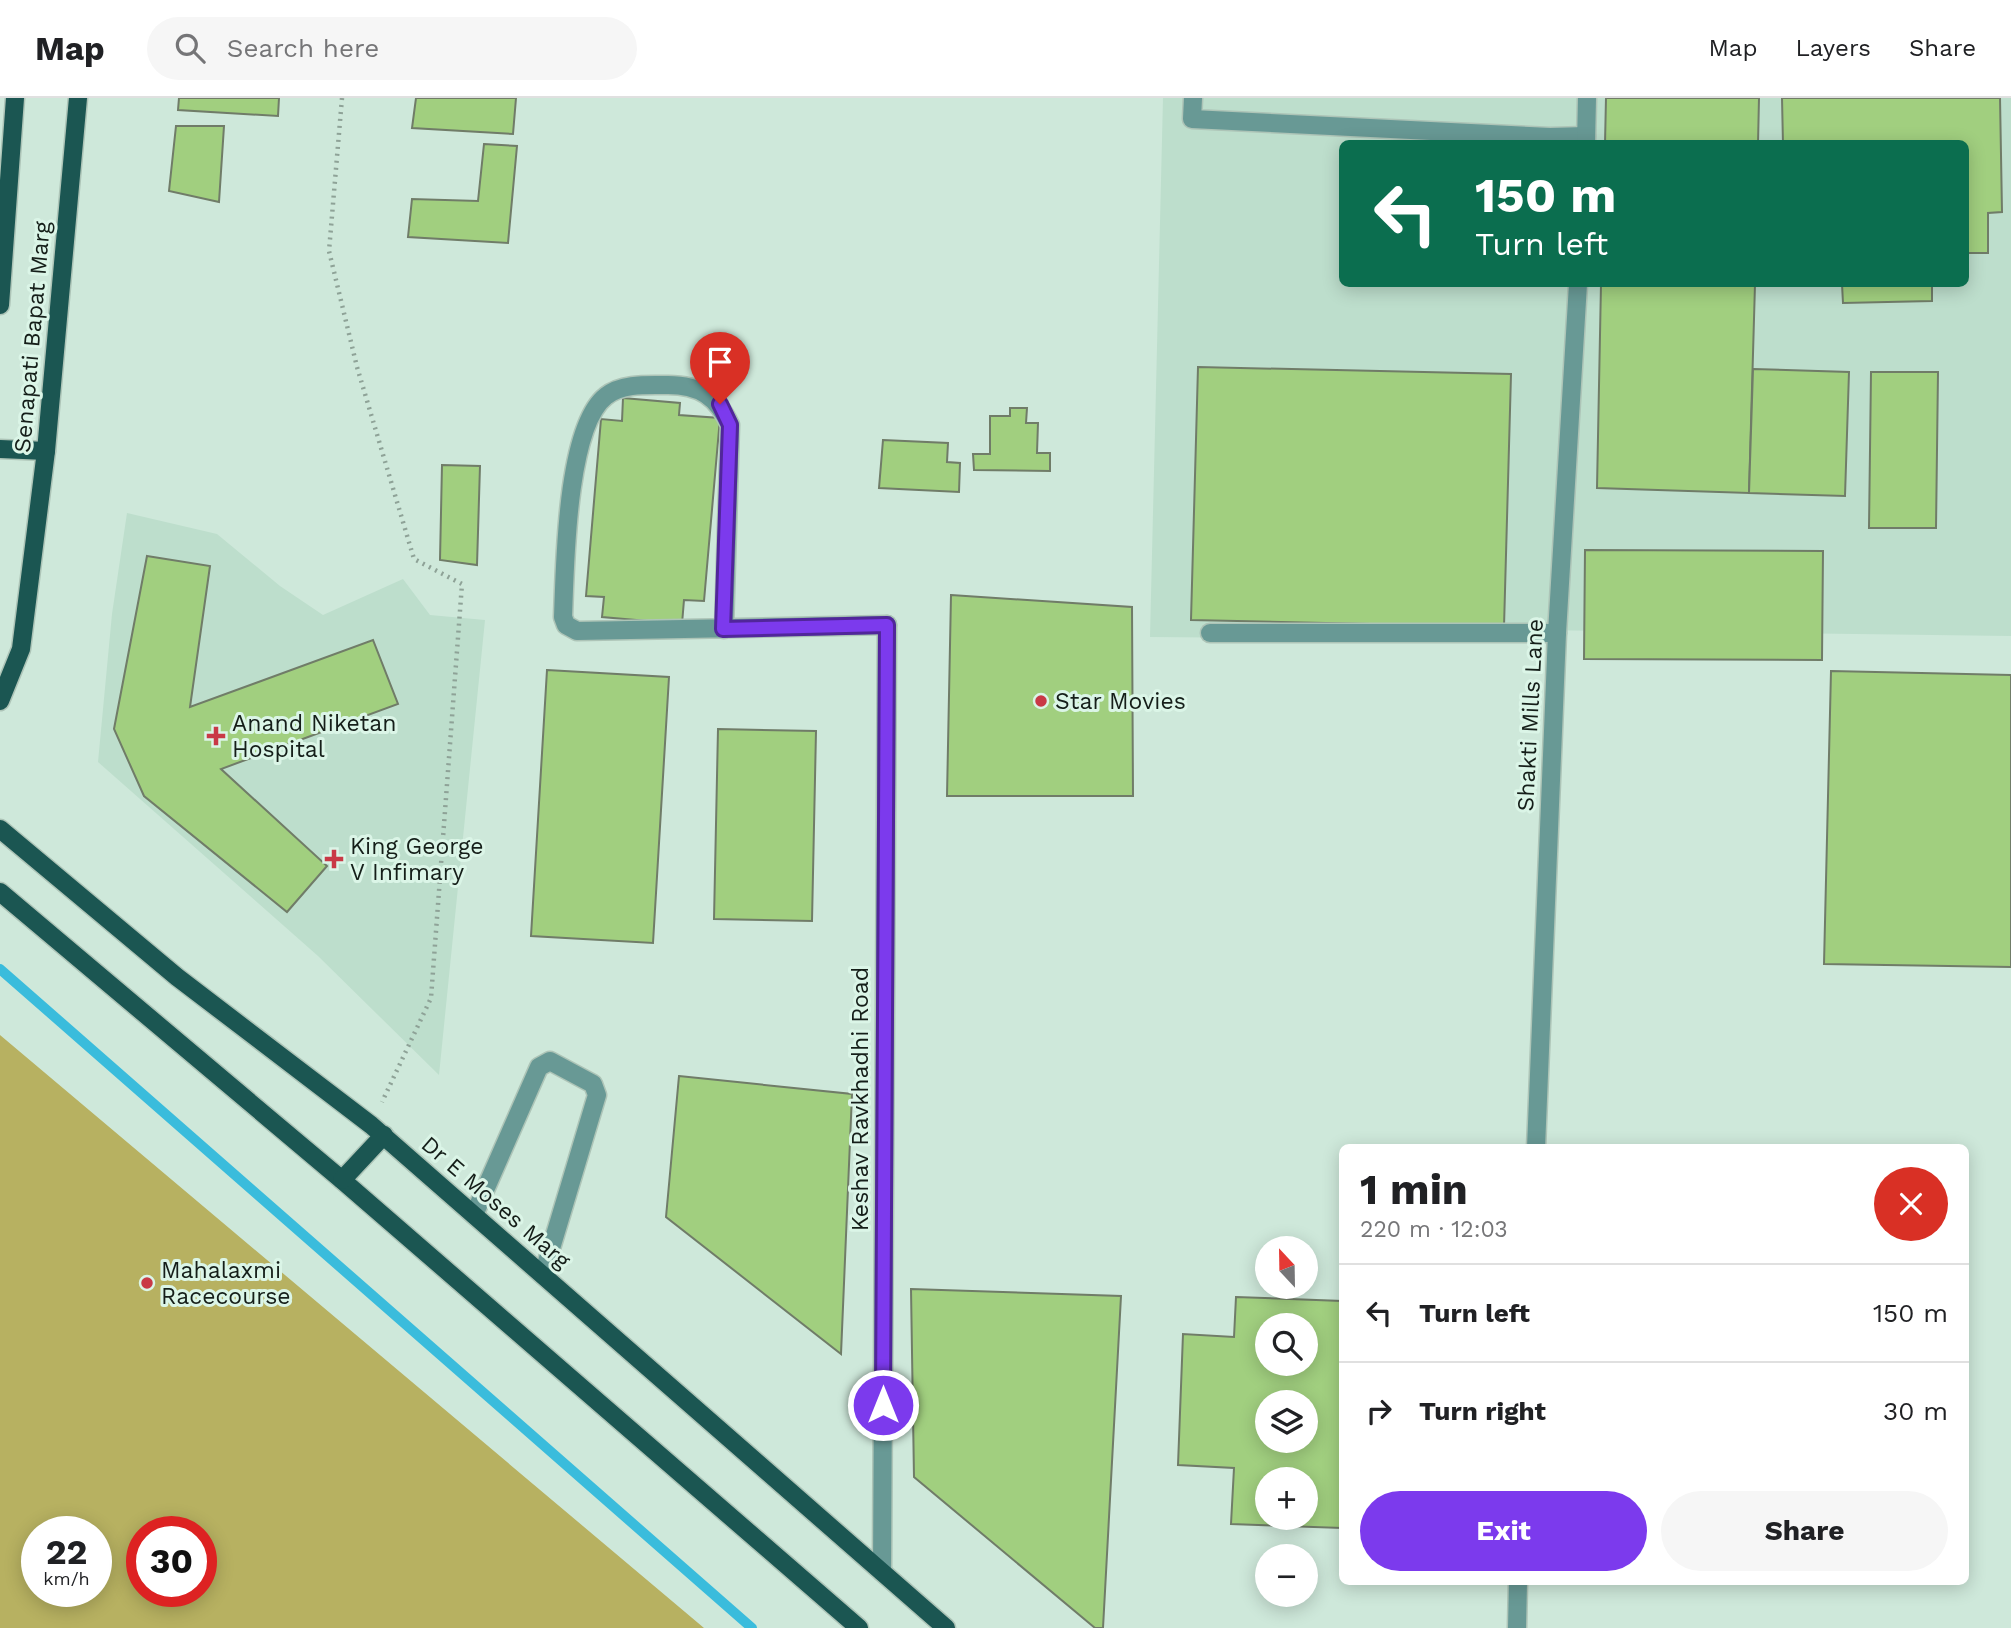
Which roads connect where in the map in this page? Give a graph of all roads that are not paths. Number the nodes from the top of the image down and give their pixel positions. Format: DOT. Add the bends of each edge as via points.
graph roads {
  1 [pos="15,98"];
  2 [pos="78,98"];
  3 [pos="1193,98"];
  4 [pos="1587,98"];
  5 [pos="1586,140"];
  6 [pos="1578,287"];
  7 [pos="0,305"];
  8 [pos="0,449"];
  9 [pos="46,451"];
  10 [pos="723,629"];
  11 [pos="1210,633"];
  12 [pos="1558,633"];
  13 [pos="0,701"];
  14 [pos="0,830"];
  15 [pos="0,892"];
  16 [pos="377,1130"];
  17 [pos="1536,1144"];
  18 [pos="342,1180"];
  19 [pos="474,1215"];
  20 [pos="543,1275"];
  21 [pos="881,1572"];
  22 [pos="1518,1585"];
  23 [pos="859,1628"];
  24 [pos="946,1628"];
  25 [pos="1517,1628"];
  1 -- 7 [label="main road, Senapati Bapat Marg"];
  2 -- 9 [label="main road, Senapati Bapat Marg"];
  3 -- 5 [label="street" via="1192,119"];
  4 -- 5 [label="street"];
  6 -- 12 [label="street, Shakti Mills Lane"];
  8 -- 9 [label="main road"];
  9 -- 13 [label="main road, Senapati Bapat Marg" via="21,649"];
  10 -- 10 [label="street" via="577,631 566,625 566,531 584,424 608,394 625,387 671,385 708,394 725,414 730,425"];
  10 -- 21 [label="street, Keshav Ravkhadhi Road" via="887,625"];
  11 -- 12 [label="street"];
  12 -- 17 [label="street, Shakti Mills Lane"];
  14 -- 16 [label="main road, Dr E Moses Marg" via="177,977"];
  15 -- 18 [label="main road"];
  16 -- 18 [label="main road"];
  16 -- 19 [label="main road, Dr E Moses Marg"];
  18 -- 23 [label="main road"];
  19 -- 20 [label="main road, Dr E Moses Marg"];
  19 -- 20 [label="street" via="538,1067 550,1061 593,1084 597,1096"];
  20 -- 21 [label="main road, Dr E Moses Marg"];
  21 -- 24 [label="main road, Dr E Moses Marg"];
  22 -- 25 [label="street"];
}
